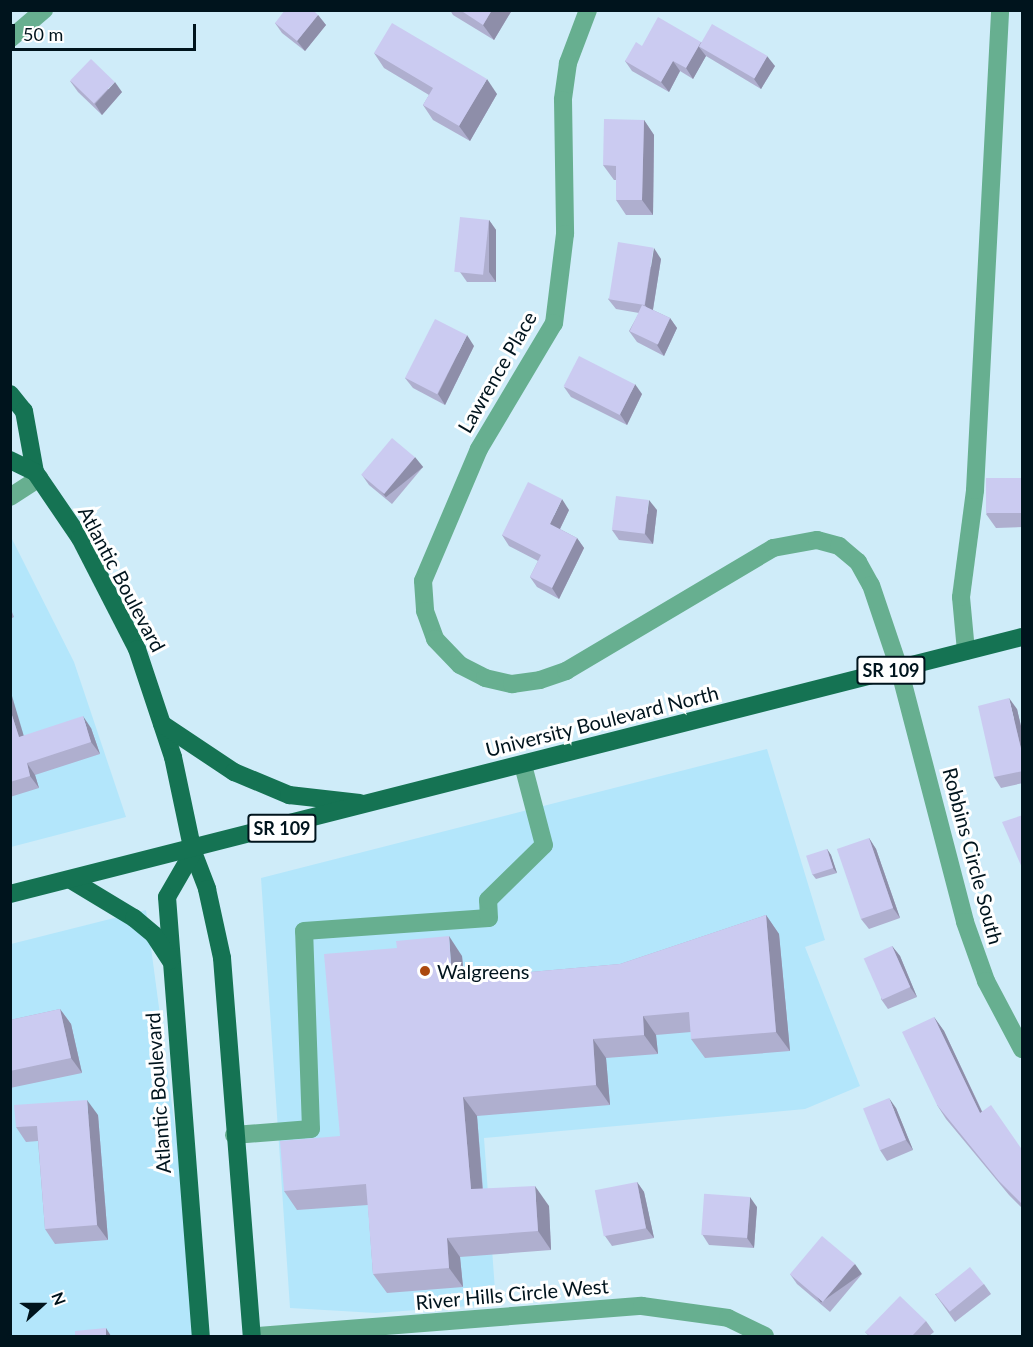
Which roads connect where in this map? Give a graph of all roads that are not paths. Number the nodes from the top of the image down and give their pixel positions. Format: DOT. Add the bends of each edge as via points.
graph roads {
  1 [pos="44,10"];
  2 [pos="588,10"];
  3 [pos="1000,10"];
  4 [pos="10,39"];
  5 [pos="10,394"];
  6 [pos="10,460"];
  7 [pos="37,475"];
  8 [pos="10,497"];
  9 [pos="1023,637"];
  10 [pos="435,639"];
  11 [pos="966,651"];
  12 [pos="899,668"];
  13 [pos="162,724"];
  14 [pos="523,765"];
  15 [pos="370,804"];
  16 [pos="193,852"];
  17 [pos="71,880"];
  18 [pos="10,894"];
  19 [pos="171,962"];
  20 [pos="1023,1049"];
  21 [pos="234,1136"];
  22 [pos="201,1336"];
  23 [pos="252,1336"];
  24 [pos="258,1336"];
  25 [pos="765,1336"];
  1 -- 4 [label="street"];
  2 -- 10 [label="street, Lawrence Place" via="568,63 563,100 565,234 554,323 479,449 423,581 425,611"];
  3 -- 11 [label="street" via="975,490 961,597"];
  5 -- 7 [label="main road, Atlantic Boulevard" via="24,411"];
  6 -- 7 [label="main road"];
  7 -- 8 [label="street"];
  7 -- 13 [label="main road, Atlantic Boulevard" via="80,538 137,649"];
  9 -- 11 [label="main road, University Boulevard North / SR 109"];
  10 -- 12 [label="street, Robbins Circle South" via="460,665 485,678 512,684 540,680 566,671 773,548 817,540 838,546 858,562 871,585"];
  11 -- 12 [label="main road, University Boulevard North / SR 109"];
  12 -- 14 [label="main road, University Boulevard North / SR 109"];
  12 -- 20 [label="street, Robbins Circle South" via="965,922 986,981"];
  13 -- 15 [label="main road" via="234,772 289,795"];
  13 -- 16 [label="main road, Atlantic Boulevard"];
  14 -- 15 [label="main road, University Boulevard North / SR 109"];
  14 -- 21 [label="street" via="544,845 488,900 489,918 304,931 311,1129"];
  15 -- 16 [label="main road, University Boulevard North / SR 109"];
  16 -- 17 [label="main road, SR 109"];
  16 -- 19 [label="main road, Atlantic Boulevard" via="167,897"];
  16 -- 21 [label="main road, Atlantic Boulevard" via="222,958"];
  17 -- 18 [label="main road, SR 109"];
  17 -- 19 [label="main road" via="154,934"];
  19 -- 22 [label="main road, Atlantic Boulevard"];
  21 -- 23 [label="main road, Atlantic Boulevard"];
  24 -- 25 [label="street, River Hills Circle West" via="642,1306 728,1318"];
}
